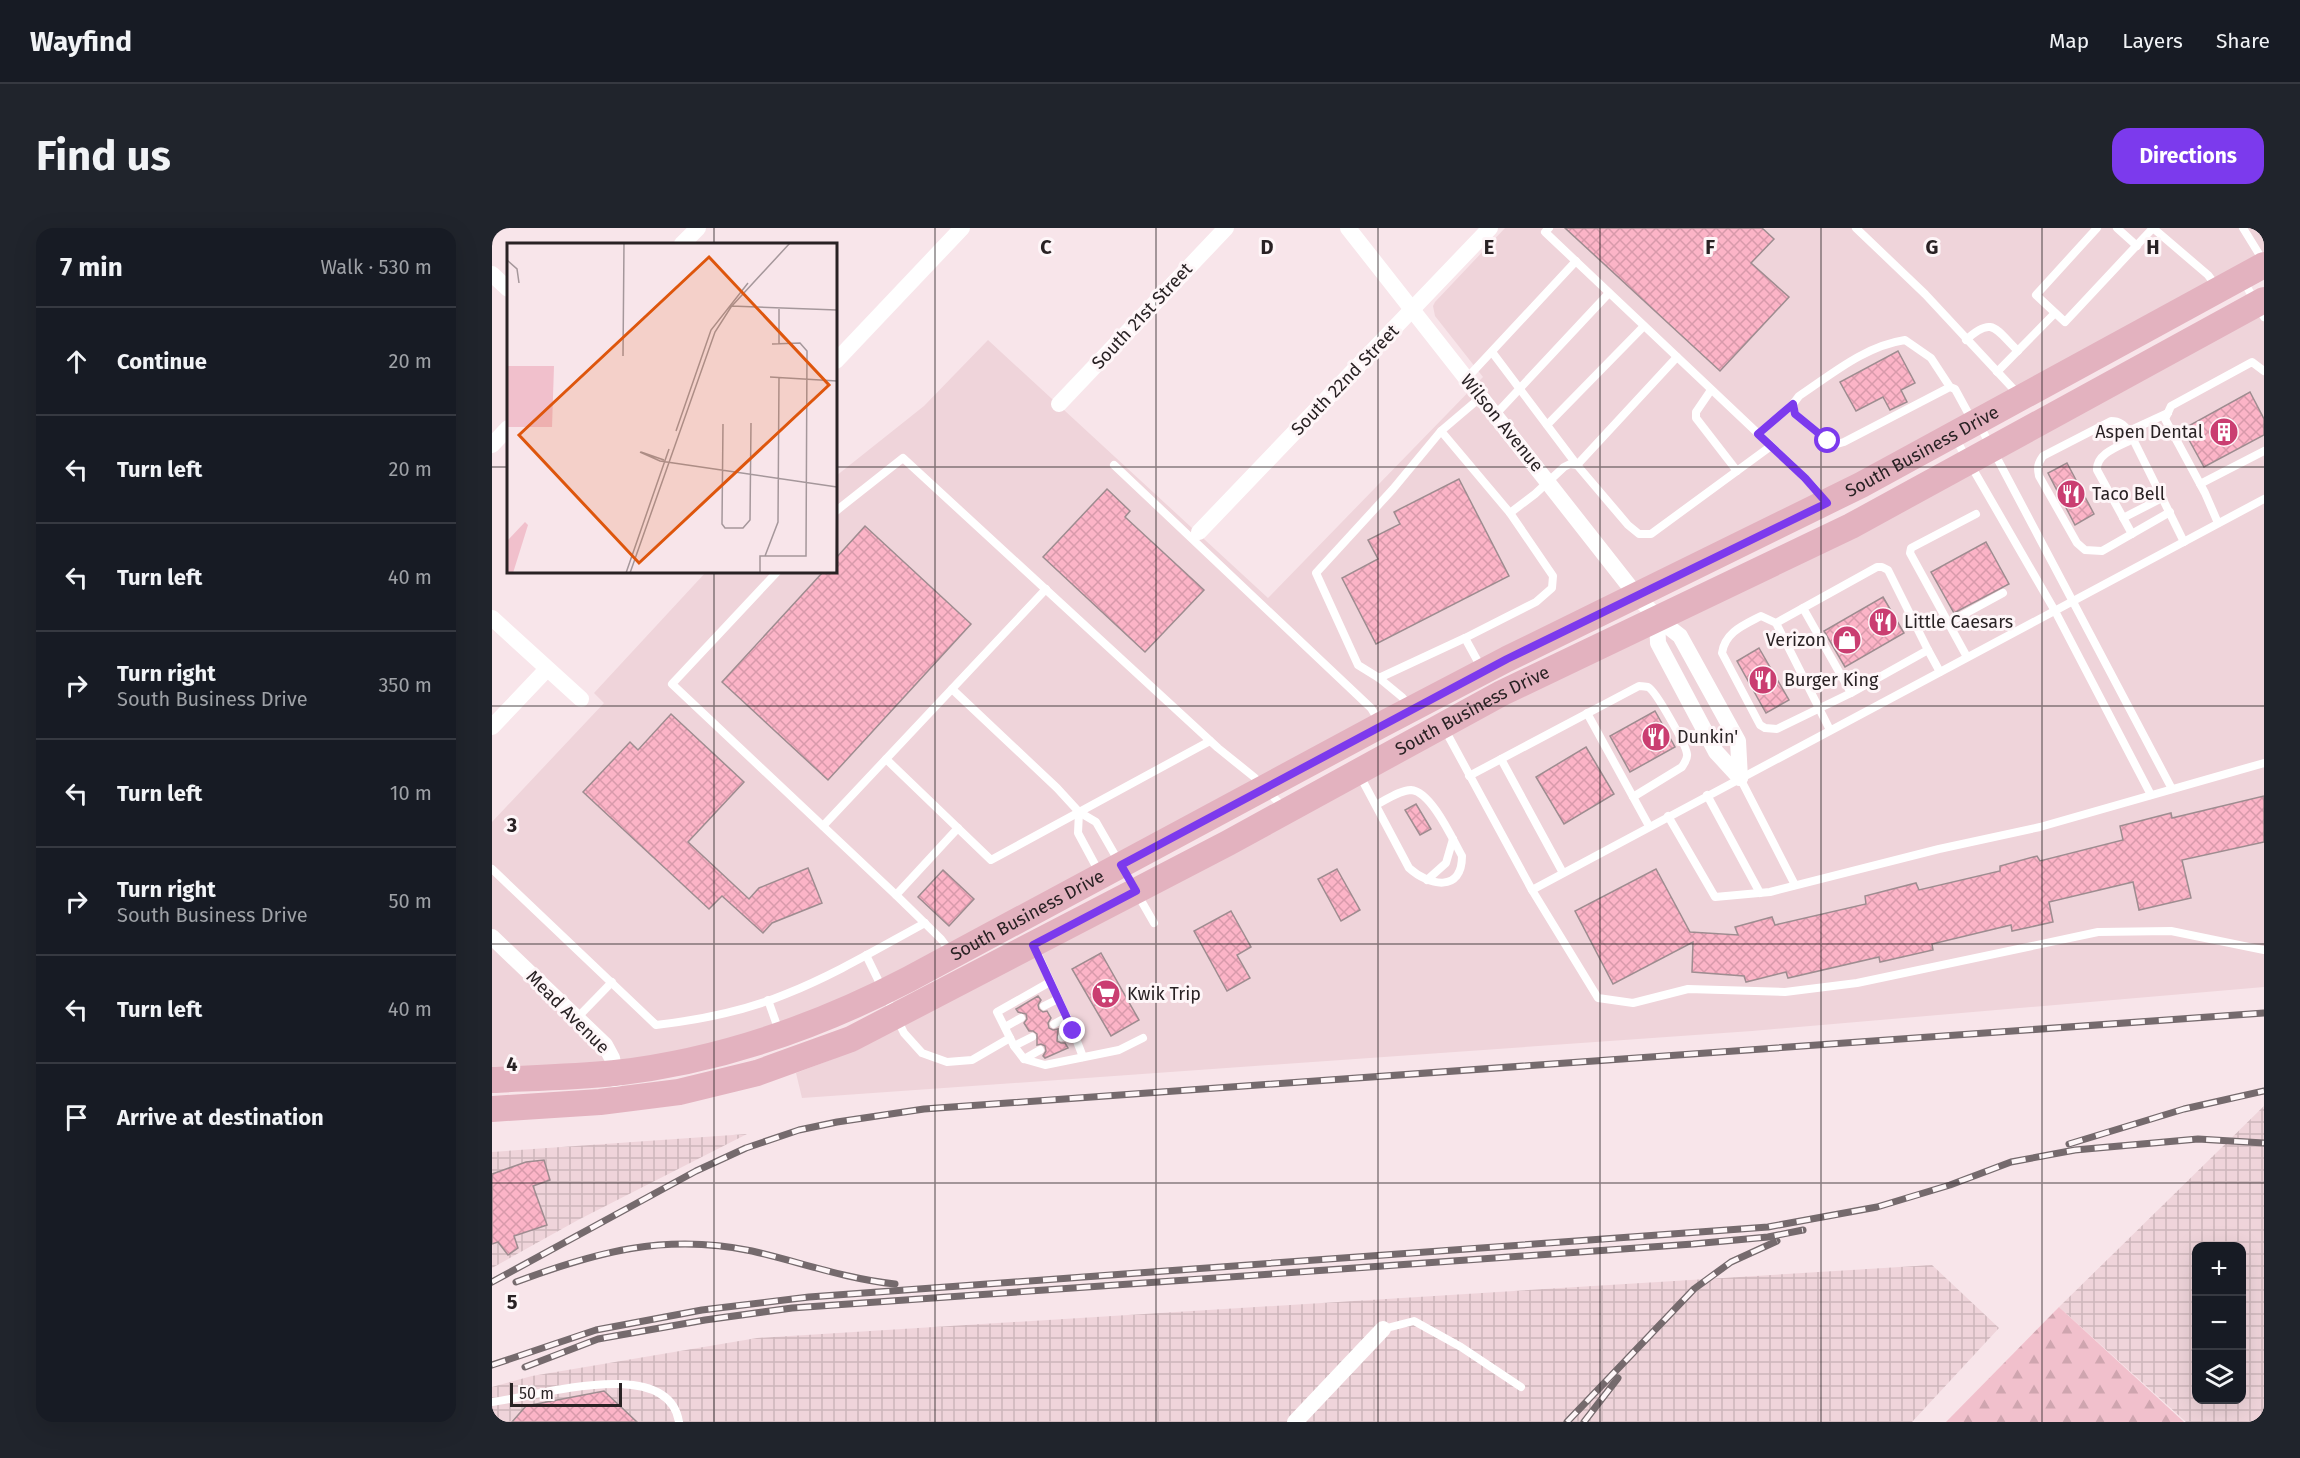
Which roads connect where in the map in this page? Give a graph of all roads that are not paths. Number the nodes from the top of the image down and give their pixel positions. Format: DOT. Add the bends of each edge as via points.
graph roads {
  1 [pos="698,228"];
  2 [pos="962,228"];
  3 [pos="1226,228"];
  4 [pos="1348,228"];
  5 [pos="1490,228"];
  6 [pos="1549,228"];
  7 [pos="1856,228"];
  8 [pos="2097,228"];
  9 [pos="2117,228"];
  10 [pos="2153,228"];
  11 [pos="2243,228"];
  12 [pos="683,243"];
  13 [pos="2137,246"];
  14 [pos="1576,261"];
  15 [pos="2264,264"];
  16 [pos="492,274"];
  17 [pos="2230,283"];
  18 [pos="507,289"];
  19 [pos="1609,293"];
  20 [pos="2261,307"];
  21 [pos="1412,310"];
  22 [pos="2055,313"];
  23 [pos="1644,326"];
  24 [pos="1966,340"];
  25 [pos="2018,351"];
  26 [pos="1492,352"];
  27 [pos="1677,357"];
  28 [pos="837,360"];
  29 [pos="2264,371"];
  30 [pos="1997,372"];
  31 [pos="1466,379"];
  32 [pos="1950,387"];
  33 [pos="1520,389"];
  34 [pos="1712,390"];
  35 [pos="1481,397"];
  36 [pos="2021,399"];
  37 [pos="1059,404"];
  38 [pos="1793,404"];
  39 [pos="2168,413"];
  40 [pos="1495,415"];
  41 [pos="1547,425"];
  42 [pos="1969,428"];
  43 [pos="507,429"];
  44 [pos="1442,431"];
  45 [pos="1758,434"];
  46 [pos="2131,435"];
  47 [pos="492,445"];
  48 [pos="1771,446"];
  49 [pos="1992,450"];
  50 [pos="2264,451"];
  51 [pos="1969,462"];
  52 [pos="1114,465"];
  53 [pos="1577,465"];
  54 [pos="1737,471"];
  55 [pos="1548,482"];
  56 [pos="2200,484"];
  57 [pos="2162,498"];
  58 [pos="2264,499"];
  59 [pos="1827,503"];
  60 [pos="837,510"];
  61 [pos="2170,512"];
  62 [pos="1510,513"];
  63 [pos="1976,514"];
  64 [pos="2123,518"];
  65 [pos="2218,524"];
  66 [pos="1199,532"];
  67 [pos="2132,534"];
  68 [pos="2184,542"];
  69 [pos="776,573"];
  70 [pos="1046,589"];
  71 [pos="2003,593"];
  72 [pos="1637,596"];
  73 [pos="2072,601"];
  74 [pos="1803,608"];
  75 [pos="2055,611"];
  76 [pos="492,618"];
  77 [pos="1657,618"];
  78 [pos="1776,623"];
  79 [pos="1948,623"];
  80 [pos="1465,638"];
  81 [pos="1928,650"];
  82 [pos="1967,657"];
  83 [pos="547,669"];
  84 [pos="1484,671"];
  85 [pos="1940,672"];
  86 [pos="1379,678"];
  87 [pos="951,689"];
  88 [pos="1851,693"];
  89 [pos="580,699"];
  90 [pos="1819,708"];
  91 [pos="1411,709"];
  92 [pos="1587,713"];
  93 [pos="1381,725"];
  94 [pos="1442,725"];
  95 [pos="492,727"];
  96 [pos="1830,730"];
  97 [pos="1210,741"];
  98 [pos="886,759"];
  99 [pos="1501,759"];
  100 [pos="2264,763"];
  101 [pos="1358,772"];
  102 [pos="1469,776"];
  103 [pos="1740,778"];
  104 [pos="1265,788"];
  105 [pos="2172,789"];
  106 [pos="1707,795"];
  107 [pos="2151,795"];
  108 [pos="1633,797"];
  109 [pos="1376,805"];
  110 [pos="1286,811"];
  111 [pos="1079,812"];
  112 [pos="1668,816"];
  113 [pos="823,826"];
  114 [pos="1649,826"];
  115 [pos="958,828"];
  116 [pos="1453,839"];
  117 [pos="492,869"];
  118 [pos="1111,870"];
  119 [pos="1563,873"];
  120 [pos="1427,880"];
  121 [pos="1795,885"];
  122 [pos="1532,890"];
  123 [pos="1136,891"];
  124 [pos="1760,892"];
  125 [pos="896,895"];
  126 [pos="925,923"];
  127 [pos="1154,923"];
  128 [pos="492,937"];
  129 [pos="1033,945"];
  130 [pos="2264,950"];
  131 [pos="866,956"];
  132 [pos="952,956"];
  133 [pos="612,982"];
  134 [pos="1050,982"];
  135 [pos="884,992"];
  136 [pos="1058,999"];
  137 [pos="768,1000"];
  138 [pos="1044,1006"];
  139 [pos="896,1017"];
  140 [pos="1067,1017"];
  141 [pos="577,1018"];
  142 [pos="1022,1018"];
  143 [pos="1054,1024"];
  144 [pos="1005,1027"];
  145 [pos="1073,1031"];
  146 [pos="781,1035"];
  147 [pos="1032,1037"];
  148 [pos="1062,1037"];
  149 [pos="1143,1038"];
  150 [pos="1012,1042"];
  151 [pos="1040,1050"];
  152 [pos="1083,1057"];
  153 [pos="1024,1059"];
  154 [pos="615,1073"];
  155 [pos="492,1080"];
  156 [pos="492,1100"];
  157 [pos="618,1100"];
  158 [pos="492,1109"];
  159 [pos="1383,1329"];
  160 [pos="1521,1387"];
  161 [pos="492,1402"];
  162 [pos="679,1422"];
  163 [pos="1295,1422"];
  1 -- 12 [label="street"];
  2 -- 28 [label="street"];
  3 -- 37 [label="street, South 21st Street"];
  4 -- 21 [label="street, Wilson Avenue"];
  5 -- 21 [label="street, South 22nd Street"];
  6 -- 14 [label="lane" via="1545,232"];
  7 -- 24 [label="lane"];
  8 -- 22 [label="lane" via="2036,295"];
  9 -- 13 [label="lane"];
  10 -- 13 [label="lane"];
  10 -- 17 [label="lane" via="2208,274"];
  11 -- 15 [label="lane"];
  13 -- 22 [label="lane" via="2065,322"];
  14 -- 19 [label="lane"];
  14 -- 26 [label="lane"];
  15 -- 17 [label="main road, South Business Drive"];
  16 -- 18 [label="street"];
  17 -- 20 [label="lane"];
  17 -- 36 [label="main road, South Business Drive"];
  19 -- 23 [label="lane"];
  19 -- 33 [label="lane"];
  20 -- 49 [label="main road, South Business Drive"];
  21 -- 31 [label="street, Wilson Avenue"];
  21 -- 66 [label="street, South 22nd Street"];
  22 -- 25 [label="lane"];
  23 -- 27 [label="lane"];
  23 -- 41 [label="lane"];
  24 -- 25 [label="lane" via="1988,325"];
  24 -- 30 [label="lane"];
  25 -- 30 [label="lane"];
  26 -- 31 [label="lane"];
  26 -- 33 [label="lane"];
  27 -- 34 [label="lane"];
  27 -- 53 [label="lane"];
  29 -- 39 [label="lane" via="2252,362 2171,406"];
  30 -- 36 [label="lane"];
  31 -- 35 [label="street, Wilson Avenue"];
  32 -- 38 [label="lane" via="1837,444 1795,414"];
  32 -- 38 [label="lane" via="1931,358 1905,340 1875,348 1855,359"];
  32 -- 42 [label="lane" via="1955,389"];
  33 -- 40 [label="lane"];
  33 -- 41 [label="lane"];
  34 -- 45 [label="lane"];
  34 -- 54 [label="lane" via="1696,418"];
  35 -- 40 [label="street, Wilson Avenue"];
  35 -- 44 [label="lane"];
  36 -- 42 [label="main road, South Business Drive"];
  38 -- 45 [label="lane"];
  39 -- 46 [label="lane"];
  39 -- 56 [label="lane" via="2165,419"];
  40 -- 55 [label="street, Wilson Avenue"];
  41 -- 53 [label="lane"];
  42 -- 49 [label="lane"];
  42 -- 51 [label="lane"];
  42 -- 59 [label="main road, South Business Drive"];
  43 -- 47 [label="street"];
  44 -- 62 [label="lane"];
  44 -- 86 [label="lane" via="1316,573 1358,664"];
  45 -- 48 [label="lane"];
  46 -- 57 [label="lane"];
  46 -- 64 [label="lane" via="2097,463"];
  46 -- 67 [label="lane" via="2124,425 2111,421 2043,456 2037,468 2077,543 2085,550 2102,550"];
  48 -- 54 [label="lane"];
  48 -- 59 [label="lane"];
  49 -- 51 [label="main road, South Business Drive"];
  49 -- 73 [label="lane"];
  50 -- 56 [label="lane"];
  51 -- 75 [label="lane"];
  51 -- 77 [label="main road, South Business Drive" via="1851,526"];
  52 -- 93 [label="lane" via="1371,708"];
  53 -- 54 [label="lane" via="1639,534 1651,534"];
  53 -- 55 [label="lane" via="1564,467"];
  55 -- 62 [label="lane"];
  55 -- 72 [label="street, Wilson Avenue"];
  56 -- 65 [label="lane"];
  57 -- 61 [label="lane"];
  57 -- 64 [label="lane"];
  58 -- 65 [label="lane"];
  59 -- 72 [label="main road, South Business Drive"];
  60 -- 70 [label="lane" via="903,458"];
  61 -- 67 [label="lane"];
  61 -- 68 [label="lane"];
  62 -- 80 [label="lane" via="1553,576 1552,588 1536,602"];
  63 -- 79 [label="lane" via="1911,548 1912,559"];
  64 -- 67 [label="lane"];
  65 -- 68 [label="lane"];
  68 -- 73 [label="lane"];
  69 -- 113 [label="lane" via="672,684"];
  70 -- 87 [label="lane"];
  70 -- 97 [label="lane"];
  71 -- 79 [label="lane"];
  72 -- 77 [label="street, Wilson Avenue"];
  72 -- 84 [label="main road, South Business Drive"];
  73 -- 75 [label="lane"];
  73 -- 105 [label="lane"];
  74 -- 78 [label="lane"];
  74 -- 81 [label="lane" via="1882,567 1888,570"];
  74 -- 88 [label="lane"];
  75 -- 82 [label="lane"];
  75 -- 107 [label="lane"];
  76 -- 83 [label="street"];
  77 -- 94 [label="main road, South Business Drive"];
  77 -- 103 [label="street" via="1658,643 1716,752"];
  77 -- 103 [label="street, Wilson Avenue" via="1680,636 1738,741"];
  78 -- 90 [label="lane"];
  78 -- 90 [label="lane" via="1761,616 1734,631 1722,653 1765,728 1776,729"];
  79 -- 82 [label="lane"];
  80 -- 84 [label="lane"];
  80 -- 86 [label="lane"];
  81 -- 85 [label="lane"];
  81 -- 88 [label="lane"];
  82 -- 85 [label="lane"];
  83 -- 89 [label="street"];
  83 -- 95 [label="street"];
  84 -- 91 [label="main road, South Business Drive"];
  85 -- 96 [label="lane"];
  86 -- 91 [label="lane"];
  87 -- 98 [label="lane"];
  87 -- 111 [label="lane"];
  88 -- 90 [label="lane"];
  90 -- 96 [label="lane"];
  91 -- 93 [label="main road, South Business Drive"];
  92 -- 99 [label="lane"];
  92 -- 108 [label="lane"];
  92 -- 108 [label="lane" via="1639,686 1648,687 1675,729 1687,753 1682,767"];
  93 -- 104 [label="main road, South Business Drive"];
  94 -- 101 [label="main road, South Business Drive"];
  94 -- 102 [label="lane"];
  96 -- 103 [label="lane"];
  97 -- 104 [label="lane"];
  97 -- 111 [label="lane"];
  98 -- 113 [label="lane"];
  98 -- 115 [label="lane"];
  99 -- 102 [label="lane"];
  99 -- 119 [label="lane"];
  100 -- 105 [label="lane"];
  101 -- 109 [label="lane"];
  101 -- 110 [label="main road, South Business Drive"];
  102 -- 122 [label="lane"];
  103 -- 106 [label="lane"];
  103 -- 121 [label="lane"];
  104 -- 110 [label="lane"];
  104 -- 118 [label="main road, South Business Drive"];
  105 -- 107 [label="lane"];
  106 -- 112 [label="lane"];
  106 -- 124 [label="lane"];
  107 -- 121 [label="lane" via="2040,827"];
  108 -- 114 [label="lane"];
  109 -- 116 [label="lane" via="1409,790 1419,792"];
  109 -- 120 [label="lane" via="1409,868"];
  110 -- 123 [label="main road, South Business Drive"];
  111 -- 115 [label="lane" via="992,860"];
  111 -- 118 [label="lane" via="1098,825"];
  111 -- 118 [label="lane" via="1078,833"];
  112 -- 114 [label="lane"];
  112 -- 124 [label="lane" via="1715,897"];
  113 -- 125 [label="lane"];
  114 -- 119 [label="lane"];
  115 -- 125 [label="lane"];
  116 -- 120 [label="lane" via="1446,863"];
  116 -- 120 [label="lane" via="1462,856 1459,872 1443,883"];
  117 -- 133 [label="lane"];
  118 -- 123 [label="lane"];
  118 -- 132 [label="main road, South Business Drive"];
  119 -- 122 [label="lane"];
  121 -- 124 [label="lane"];
  122 -- 130 [label="lane" via="1598,998 1633,1003 1688,989 1785,992 1857,983 2098,932 2171,930"];
  123 -- 127 [label="lane"];
  123 -- 129 [label="main road, South Business Drive"];
  125 -- 126 [label="lane"];
  126 -- 131 [label="lane"];
  126 -- 132 [label="lane"];
  128 -- 141 [label="street, Mead Avenue"];
  129 -- 134 [label="lane"];
  129 -- 139 [label="main road, South Business Drive"];
  131 -- 135 [label="lane"];
  131 -- 137 [label="lane"];
  132 -- 135 [label="main road, South Business Drive"];
  133 -- 137 [label="lane" via="656,1025 687,1022"];
  133 -- 141 [label="lane"];
  134 -- 136 [label="lane"];
  134 -- 144 [label="lane" via="997,1012"];
  135 -- 139 [label="lane"];
  135 -- 146 [label="main road, South Business Drive"];
  136 -- 138 [label="lane"];
  136 -- 140 [label="lane"];
  137 -- 146 [label="lane"];
  139 -- 150 [label="lane" via="922,1053 947,1062 972,1060"];
  139 -- 157 [label="main road, South Business Drive" via="842,1044 757,1073 679,1092"];
  140 -- 143 [label="lane"];
  140 -- 145 [label="lane"];
  141 -- 154 [label="street, Mead Avenue" via="609,1050"];
  142 -- 144 [label="lane"];
  144 -- 150 [label="lane"];
  145 -- 148 [label="lane"];
  145 -- 152 [label="lane"];
  146 -- 154 [label="main road, South Business Drive" via="697,1058"];
  147 -- 150 [label="lane"];
  149 -- 152 [label="lane" via="1119,1050"];
  150 -- 153 [label="lane"];
  151 -- 153 [label="lane"];
  152 -- 153 [label="lane" via="1045,1065"];
  154 -- 155 [label="main road, South Business Drive"];
  154 -- 157 [label="street, Mead Avenue"];
  156 -- 158 [label="lane"];
  157 -- 158 [label="main road, South Business Drive"];
  159 -- 160 [label="lane" via="1414,1321"];
  159 -- 163 [label="street"];
  161 -- 162 [label="lane" via="600,1383 638,1385 665,1396"];
}
